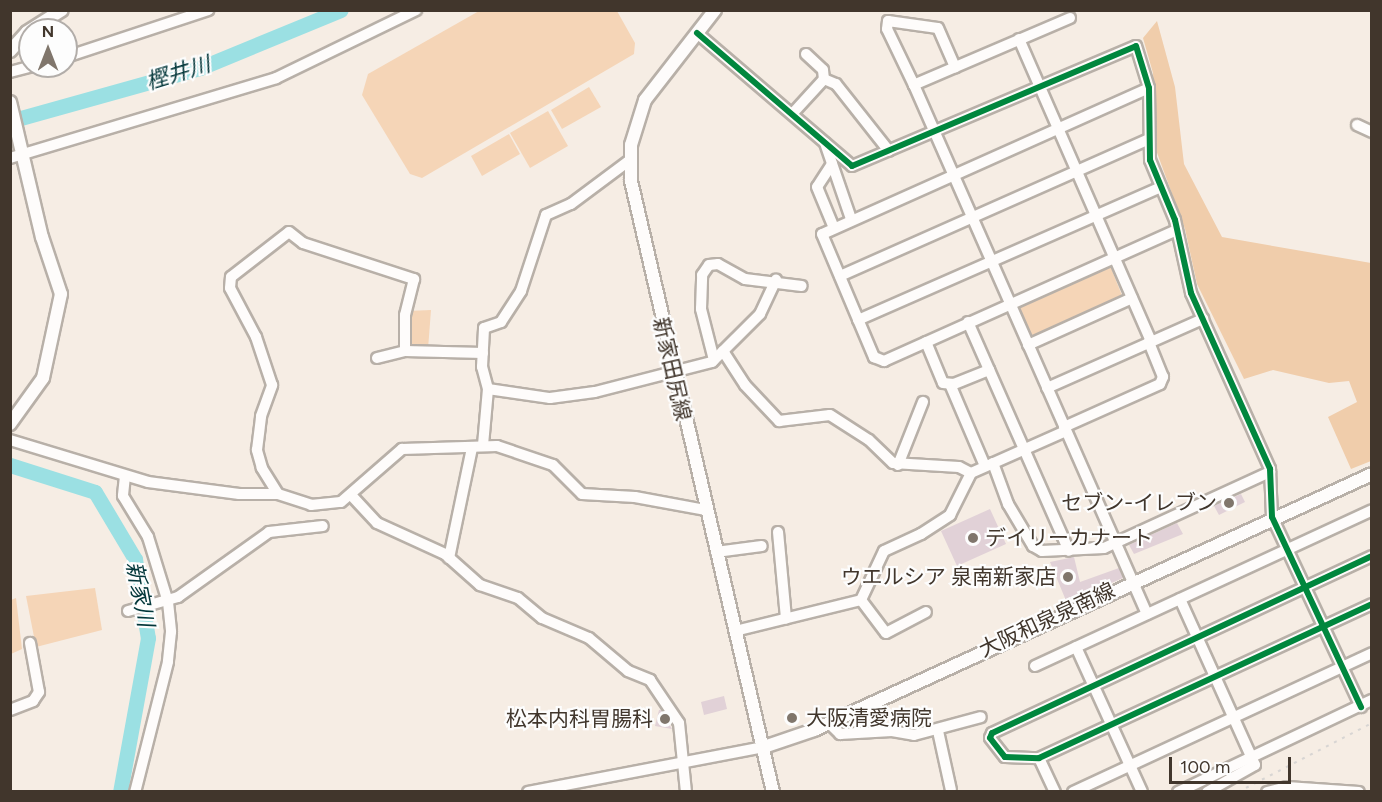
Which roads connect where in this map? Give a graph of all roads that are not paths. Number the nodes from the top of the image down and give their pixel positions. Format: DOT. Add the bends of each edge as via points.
graph roads {
  1 [pos="62,10"];
  2 [pos="208,10"];
  3 [pos="416,10"];
  4 [pos="715,10"];
  5 [pos="1070,18"];
  6 [pos="697,33"];
  7 [pos="1020,39"];
  8 [pos="13,45"];
  9 [pos="78,53"];
  10 [pos="806,54"];
  11 [pos="955,67"];
  12 [pos="824,79"];
  13 [pos="914,85"];
  14 [pos="1039,85"];
  15 [pos="1149,88"];
  16 [pos="10,102"];
  17 [pos="793,113"];
  18 [pos="1357,125"];
  19 [pos="1058,129"];
  20 [pos="933,131"];
  21 [pos="1371,132"];
  22 [pos="824,140"];
  23 [pos="1147,140"];
  24 [pos="889,151"];
  25 [pos="18,155"];
  26 [pos="630,160"];
  27 [pos="832,164"];
  28 [pos="852,166"];
  29 [pos="1077,172"];
  30 [pos="836,175"];
  31 [pos="953,175"];
  32 [pos="1161,187"];
  33 [pos="1096,214"];
  34 [pos="972,217"];
  35 [pos="851,219"];
  36 [pos="834,228"];
  37 [pos="1177,230"];
  38 [pos="1114,257"];
  39 [pos="991,261"];
  40 [pos="840,276"];
  41 [pos="776,280"];
  42 [pos="802,286"];
  43 [pos="1132,298"];
  44 [pos="1010,303"];
  45 [pos="1203,319"];
  46 [pos="858,320"];
  47 [pos="969,322"];
  48 [pos="926,342"];
  49 [pos="1150,342"];
  50 [pos="1028,345"];
  51 [pos="405,351"];
  52 [pos="723,351"];
  53 [pos="483,353"];
  54 [pos="377,358"];
  55 [pos="714,360"];
  56 [pos="989,370"];
  57 [pos="674,374"];
  58 [pos="950,384"];
  59 [pos="1047,388"];
  60 [pos="488,389"];
  61 [pos="923,402"];
  62 [pos="10,424"];
  63 [pos="1065,429"];
  64 [pos="10,440"];
  65 [pos="483,445"];
  66 [pos="472,448"];
  67 [pos="1024,449"];
  68 [pos="898,465"];
  69 [pos="989,465"];
  70 [pos="1270,472"];
  71 [pos="971,473"];
  72 [pos="1371,474"];
  73 [pos="125,476"];
  74 [pos="278,494"];
  75 [pos="351,495"];
  76 [pos="705,510"];
  77 [pos="1371,510"];
  78 [pos="1272,517"];
  79 [pos="323,526"];
  80 [pos="778,532"];
  81 [pos="1116,543"];
  82 [pos="762,546"];
  83 [pos="1287,549"];
  84 [pos="1069,551"];
  85 [pos="716,552"];
  86 [pos="1371,556"];
  87 [pos="449,558"];
  88 [pos="1132,580"];
  89 [pos="1305,587"];
  90 [pos="1180,599"];
  91 [pos="861,600"];
  92 [pos="168,602"];
  93 [pos="1371,604"];
  94 [pos="128,611"];
  95 [pos="926,612"];
  96 [pos="1146,614"];
  97 [pos="786,620"];
  98 [pos="1323,626"];
  99 [pos="735,631"];
  100 [pos="1198,637"];
  101 [pos="30,643"];
  102 [pos="1076,647"];
  103 [pos="1371,653"];
  104 [pos="1035,666"];
  105 [pos="1342,666"];
  106 [pos="1216,676"];
  107 [pos="1093,686"];
  108 [pos="1371,699"];
  109 [pos="1361,707"];
  110 [pos="10,710"];
  111 [pos="1234,716"];
  112 [pos="981,717"];
  113 [pos="829,723"];
  114 [pos="1111,725"];
  115 [pos="938,731"];
  116 [pos="764,747"];
  117 [pos="1252,757"];
  118 [pos="1039,758"];
  119 [pos="681,764"];
  120 [pos="1129,765"];
  121 [pos="951,790"];
  122 [pos="135,792"];
  123 [pos="528,792"];
  124 [pos="686,792"];
  125 [pos="773,792"];
  126 [pos="1055,792"];
  127 [pos="1073,792"];
  128 [pos="1142,792"];
  129 [pos="1178,792"];
  130 [pos="1207,792"];
  131 [pos="1267,792"];
  132 [pos="1359,792"];
  1 -- 8 [label="main road"];
  2 -- 9 [label="street"];
  3 -- 25 [label="street" via="276,78"];
  4 -- 6 [label="main road, 新家田尻線"];
  5 -- 7 [label="street"];
  6 -- 17 [label="street"];
  6 -- 26 [label="main road, 新家田尻線" via="645,100 634,130"];
  7 -- 11 [label="street"];
  7 -- 14 [label="street"];
  10 -- 12 [label="street" via="824,70"];
  11 -- 13 [label="street"];
  11 -- 13 [label="street" via="938,28 888,21 887,29"];
  12 -- 17 [label="street"];
  12 -- 24 [label="street" via="836,84"];
  13 -- 20 [label="street"];
  14 -- 15 [label="street" via="1134,45"];
  14 -- 19 [label="street"];
  14 -- 20 [label="street"];
  15 -- 19 [label="street"];
  15 -- 23 [label="street"];
  16 -- 25 [label="main road"];
  17 -- 22 [label="street"];
  18 -- 21 [label="street"];
  19 -- 29 [label="street"];
  19 -- 31 [label="street"];
  20 -- 24 [label="street"];
  20 -- 31 [label="street"];
  22 -- 27 [label="street"];
  22 -- 28 [label="street"];
  23 -- 29 [label="street"];
  23 -- 32 [label="street"];
  24 -- 28 [label="street"];
  25 -- 62 [label="main road" via="61,294 44,378"];
  26 -- 53 [label="street" via="571,204 546,215 521,291 501,322 484,328"];
  26 -- 57 [label="main road, 新家田尻線" via="639,232"];
  27 -- 30 [label="street"];
  27 -- 36 [label="street" via="817,187"];
  28 -- 30 [label="street"];
  29 -- 33 [label="street"];
  29 -- 34 [label="street"];
  30 -- 35 [label="street"];
  31 -- 34 [label="street"];
  31 -- 35 [label="street"];
  32 -- 33 [label="street"];
  32 -- 37 [label="street"];
  33 -- 38 [label="street"];
  33 -- 39 [label="street"];
  34 -- 39 [label="street"];
  34 -- 40 [label="street"];
  35 -- 36 [label="street"];
  36 -- 40 [label="street" via="822,234"];
  37 -- 38 [label="street"];
  37 -- 45 [label="street" via="1186,277"];
  38 -- 43 [label="street"];
  38 -- 44 [label="street"];
  39 -- 44 [label="street"];
  39 -- 46 [label="street"];
  40 -- 46 [label="street"];
  41 -- 42 [label="street"];
  41 -- 52 [label="street" via="760,314"];
  41 -- 55 [label="street" via="745,279 718,264 705,268 701,309"];
  43 -- 49 [label="street"];
  43 -- 50 [label="street"];
  44 -- 47 [label="street"];
  44 -- 50 [label="street"];
  45 -- 49 [label="street"];
  45 -- 70 [label="street"];
  46 -- 48 [label="street" via="874,357 884,361"];
  47 -- 48 [label="street"];
  47 -- 56 [label="street"];
  48 -- 58 [label="street" via="943,383"];
  49 -- 59 [label="street"];
  49 -- 63 [label="street" via="1163,377 1160,384"];
  50 -- 59 [label="street"];
  51 -- 53 [label="street"];
  51 -- 54 [label="street"];
  51 -- 74 [label="street" via="405,315 414,279 303,243 290,232 231,277 230,288 256,337 272,385 261,416 258,461"];
  52 -- 55 [label="street"];
  52 -- 68 [label="street" via="745,385 779,421 830,416"];
  53 -- 60 [label="street"];
  55 -- 57 [label="street"];
  56 -- 58 [label="street"];
  56 -- 67 [label="street"];
  57 -- 60 [label="street" via="550,398"];
  57 -- 76 [label="main road, 新家田尻線"];
  58 -- 69 [label="street"];
  59 -- 63 [label="street"];
  60 -- 65 [label="street"];
  61 -- 68 [label="street"];
  63 -- 67 [label="street"];
  63 -- 81 [label="street"];
  64 -- 73 [label="street"];
  65 -- 66 [label="street"];
  65 -- 76 [label="street" via="553,465 582,494 595,498 635,496"];
  66 -- 75 [label="street" via="402,448"];
  66 -- 87 [label="street"];
  67 -- 69 [label="street"];
  67 -- 84 [label="street"];
  68 -- 71 [label="street" via="947,466"];
  69 -- 71 [label="street"];
  69 -- 84 [label="street" via="1033,546"];
  70 -- 78 [label="street"];
  70 -- 81 [label="street"];
  71 -- 91 [label="street" via="950,514 921,534 884,551"];
  72 -- 78 [label="main road, 大阪和泉泉南線"];
  73 -- 74 [label="street" via="199,490"];
  73 -- 92 [label="street" via="123,496 148,537"];
  74 -- 75 [label="street" via="311,505 341,502"];
  75 -- 87 [label="street" via="377,523"];
  76 -- 85 [label="main road, 新家田尻線"];
  77 -- 83 [label="street"];
  78 -- 83 [label="street"];
  78 -- 88 [label="main road, 大阪和泉泉南線"];
  79 -- 92 [label="street" via="270,532"];
  80 -- 97 [label="street"];
  81 -- 84 [label="street"];
  81 -- 88 [label="street"];
  82 -- 85 [label="street"];
  83 -- 89 [label="street"];
  83 -- 90 [label="street"];
  85 -- 99 [label="main road, 新家田尻線"];
  86 -- 89 [label="street"];
  87 -- 119 [label="street" via="480,585 518,598 542,618 589,638 628,671 650,680 679,723"];
  88 -- 96 [label="street"];
  88 -- 113 [label="main road, 大阪和泉泉南線"];
  89 -- 98 [label="street"];
  89 -- 100 [label="street"];
  90 -- 96 [label="street"];
  90 -- 100 [label="street"];
  91 -- 95 [label="street" via="886,633"];
  91 -- 97 [label="street"];
  92 -- 94 [label="street"];
  92 -- 122 [label="street" via="171,648"];
  93 -- 98 [label="street"];
  96 -- 102 [label="street"];
  97 -- 99 [label="street"];
  98 -- 105 [label="street"];
  98 -- 106 [label="street"];
  99 -- 116 [label="main road, 新家田尻線"];
  100 -- 106 [label="street"];
  100 -- 107 [label="street"];
  101 -- 110 [label="street" via="39,692 33,701"];
  102 -- 104 [label="street"];
  102 -- 107 [label="street"];
  103 -- 105 [label="street"];
  105 -- 109 [label="street"];
  105 -- 111 [label="street"];
  106 -- 111 [label="street"];
  106 -- 114 [label="street"];
  107 -- 114 [label="street"];
  107 -- 118 [label="street" via="992,733 1001,755"];
  108 -- 109 [label="street"];
  109 -- 117 [label="street"];
  111 -- 117 [label="street"];
  111 -- 120 [label="street"];
  112 -- 115 [label="street"];
  113 -- 115 [label="street" via="840,734"];
  113 -- 116 [label="main road, 大阪和泉泉南線"];
  114 -- 118 [label="street"];
  114 -- 120 [label="street"];
  115 -- 121 [label="street"];
  116 -- 119 [label="street"];
  116 -- 125 [label="main road"];
  117 -- 129 [label="street"];
  117 -- 130 [label="street" via="1255,765"];
  118 -- 126 [label="street"];
  119 -- 123 [label="street"];
  119 -- 124 [label="street"];
  120 -- 127 [label="street"];
  120 -- 128 [label="street"];
  131 -- 132 [label="street" via="1287,787"];
}
